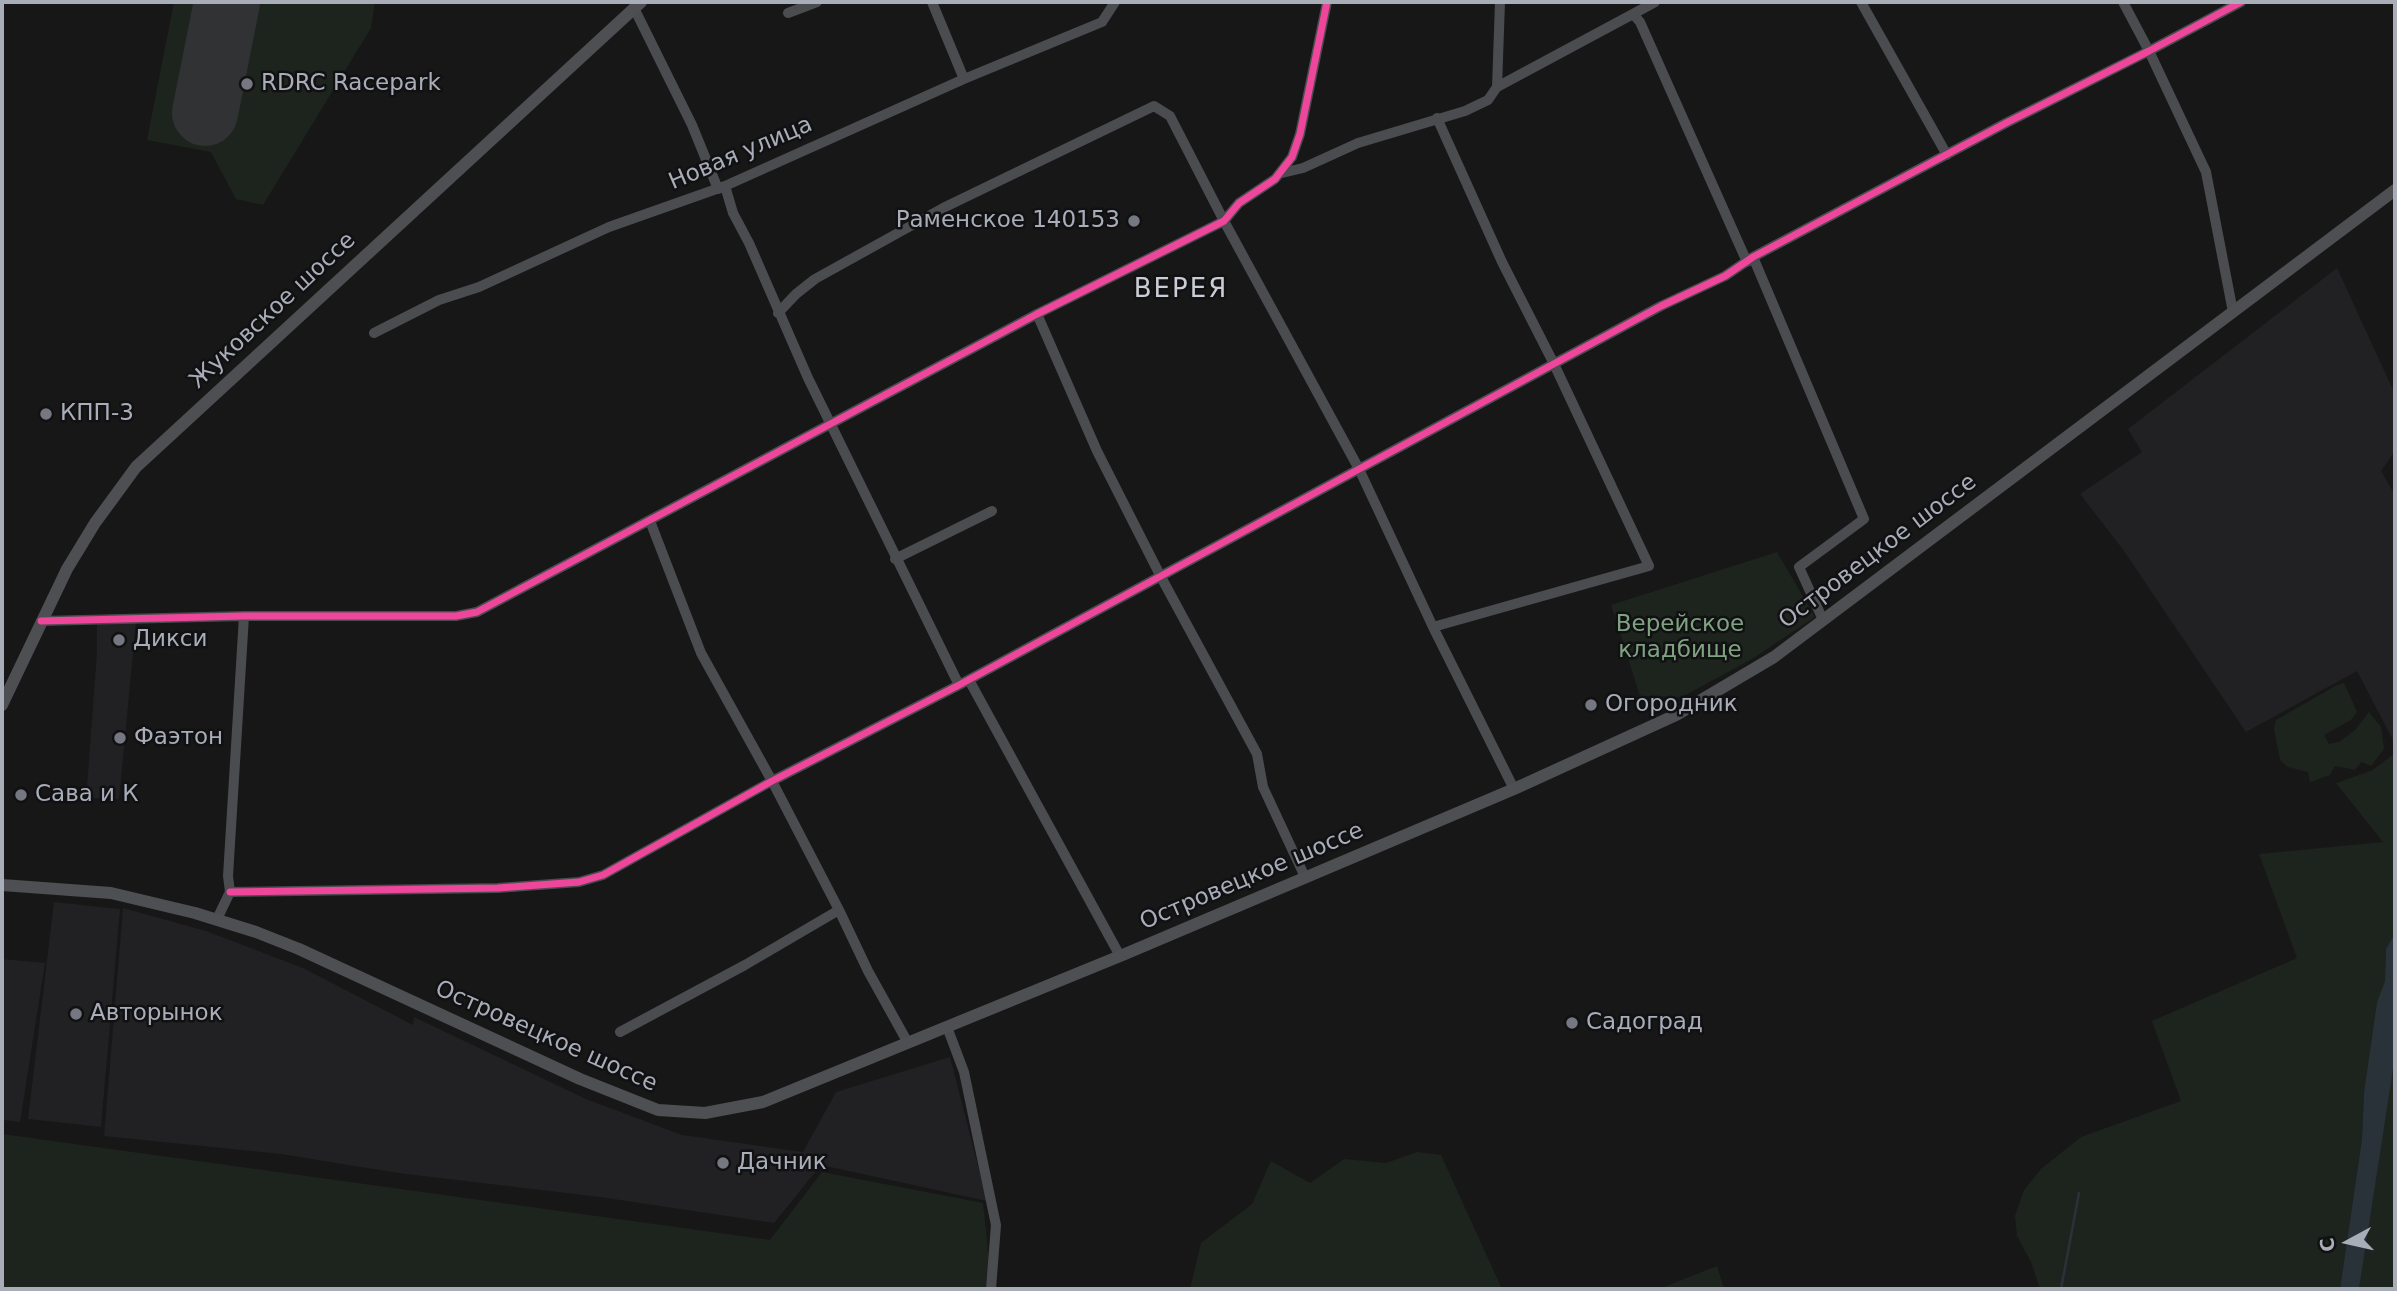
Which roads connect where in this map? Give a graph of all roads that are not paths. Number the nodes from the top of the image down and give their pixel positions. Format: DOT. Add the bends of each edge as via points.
graph roads {
  1 [pos="817,2"];
  2 [pos="932,2"];
  3 [pos="1115,2"];
  4 [pos="1327,2"];
  5 [pos="1500,2"];
  6 [pos="1656,2"];
  7 [pos="1861,2"];
  8 [pos="2123,2"];
  9 [pos="2241,2"];
  10 [pos="637,5"];
  11 [pos="788,13"];
  12 [pos="1633,15"];
  13 [pos="2149,51"];
  14 [pos="964,79"];
  15 [pos="1497,87"];
  16 [pos="1437,118"];
  17 [pos="1947,155"];
  18 [pos="1282,173"];
  19 [pos="722,187"];
  20 [pos="2395,190"];
  21 [pos="1224,221"];
  22 [pos="1750,259"];
  23 [pos="2233,312"];
  24 [pos="778,313"];
  25 [pos="1037,314"];
  26 [pos="374,332"];
  27 [pos="1554,364"];
  28 [pos="831,424"];
  29 [pos="1359,469"];
  30 [pos="992,511"];
  31 [pos="650,522"];
  32 [pos="895,559"];
  33 [pos="1161,577"];
  34 [pos="244,616"];
  35 [pos="1823,620"];
  36 [pos="41,621"];
  37 [pos="1433,627"];
  38 [pos="970,680"];
  39 [pos="959,685"];
  40 [pos="2,705"];
  41 [pos="772,781"];
  42 [pos="1514,789"];
  43 [pos="1305,877"];
  44 [pos="2,885"];
  45 [pos="230,892"];
  46 [pos="839,910"];
  47 [pos="216,919"];
  48 [pos="1120,956"];
  49 [pos="947,1027"];
  50 [pos="620,1032"];
  51 [pos="908,1043"];
  52 [pos="991,1289"];
  1 -- 11 [label="street"];
  2 -- 14 [label="street"];
  3 -- 14 [label="street, Новая улица" via="1102,22"];
  4 -- 18 [label="street" via="1300,134"];
  5 -- 15 [label="street"];
  6 -- 12 [label="street"];
  7 -- 17 [label="street"];
  8 -- 13 [label="street"];
  9 -- 13 [label="street"];
  10 -- 19 [label="street"];
  10 -- 36 [label="main road, Жуковское шоссе" via="136,467 83,541"];
  12 -- 15 [label="street"];
  12 -- 22 [label="street"];
  13 -- 17 [label="street"];
  13 -- 23 [label="street" via="2206,172"];
  14 -- 19 [label="street, Новая улица"];
  15 -- 16 [label="street" via="1478,106"];
  16 -- 18 [label="street" via="1358,142"];
  16 -- 27 [label="street"];
  17 -- 22 [label="street"];
  18 -- 21 [label="street" via="1240,203"];
  19 -- 24 [label="street"];
  19 -- 26 [label="street, Новая улица" via="609,227"];
  20 -- 23 [label="main road, Островецкое шоссе"];
  21 -- 24 [label="street" via="1170,116 1154,106 943,208 815,279"];
  21 -- 25 [label="street"];
  21 -- 29 [label="street"];
  22 -- 27 [label="street"];
  22 -- 35 [label="street" via="1864,519 1799,567"];
  23 -- 35 [label="main road, Островецкое шоссе"];
  24 -- 28 [label="street"];
  25 -- 28 [label="street"];
  25 -- 33 [label="street" via="1097,452"];
  27 -- 29 [label="street"];
  27 -- 37 [label="street" via="1649,566"];
  28 -- 31 [label="street"];
  28 -- 32 [label="street"];
  29 -- 33 [label="street"];
  29 -- 37 [label="street"];
  30 -- 32 [label="street"];
  31 -- 34 [label="street" via="477,612 456,616"];
  31 -- 41 [label="street" via="701,653"];
  32 -- 39 [label="street"];
  33 -- 38 [label="street"];
  33 -- 43 [label="street" via="1257,754 1263,787"];
  34 -- 36 [label="street"];
  34 -- 45 [label="street"];
  35 -- 42 [label="main road, Островецкое шоссе" via="1774,657 1676,715"];
  36 -- 40 [label="main road, Жуковское шоссе"];
  37 -- 42 [label="street"];
  38 -- 39 [label="street"];
  38 -- 48 [label="street"];
  39 -- 41 [label="street"];
  41 -- 45 [label="street" via="603,875 579,882 498,888"];
  41 -- 46 [label="street"];
  42 -- 43 [label="main road, Островецкое шоссе"];
  43 -- 48 [label="main road, Островецкое шоссе"];
  44 -- 47 [label="main road, Островецкое шоссе" via="111,893"];
  45 -- 47 [label="street"];
  46 -- 50 [label="street"];
  46 -- 51 [label="street"];
  47 -- 51 [label="main road, Островецкое шоссе" via="299,949 580,1079 659,1110 705,1113 763,1102"];
  48 -- 49 [label="main road, Островецкое шоссе"];
  49 -- 51 [label="main road, Островецкое шоссе"];
  49 -- 52 [label="street" via="964,1072 996,1225"];
}
